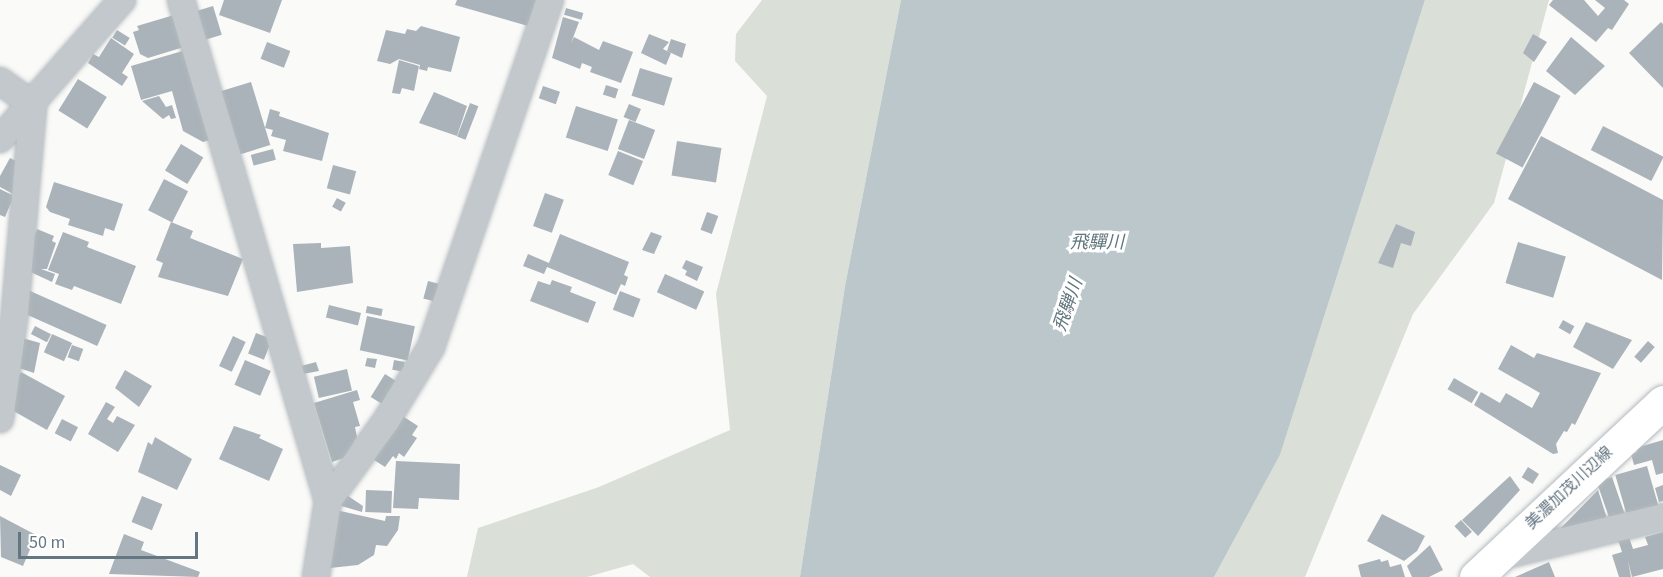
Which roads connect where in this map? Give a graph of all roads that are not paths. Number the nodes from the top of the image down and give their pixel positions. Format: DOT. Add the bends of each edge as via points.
graph roads {
  1 [pos="122,0"];
  2 [pos="181,0"];
  3 [pos="550,0"];
  4 [pos="0,81"];
  5 [pos="33,105"];
  6 [pos="0,139"];
  7 [pos="1663,402"];
  8 [pos="0,419"];
  9 [pos="327,501"];
  10 [pos="1663,518"];
  11 [pos="1485,567"];
  12 [pos="316,577"];
  1 -- 5 [label="street"];
  2 -- 9 [label="street"];
  3 -- 9 [label="street" via="431,347 386,421"];
  4 -- 5 [label="street"];
  5 -- 6 [label="street"];
  5 -- 8 [label="street" via="15,312"];
  7 -- 11 [label="main road, 美濃加茂川辺線"];
  9 -- 12 [label="street"];
  10 -- 11 [label="street"];
}
